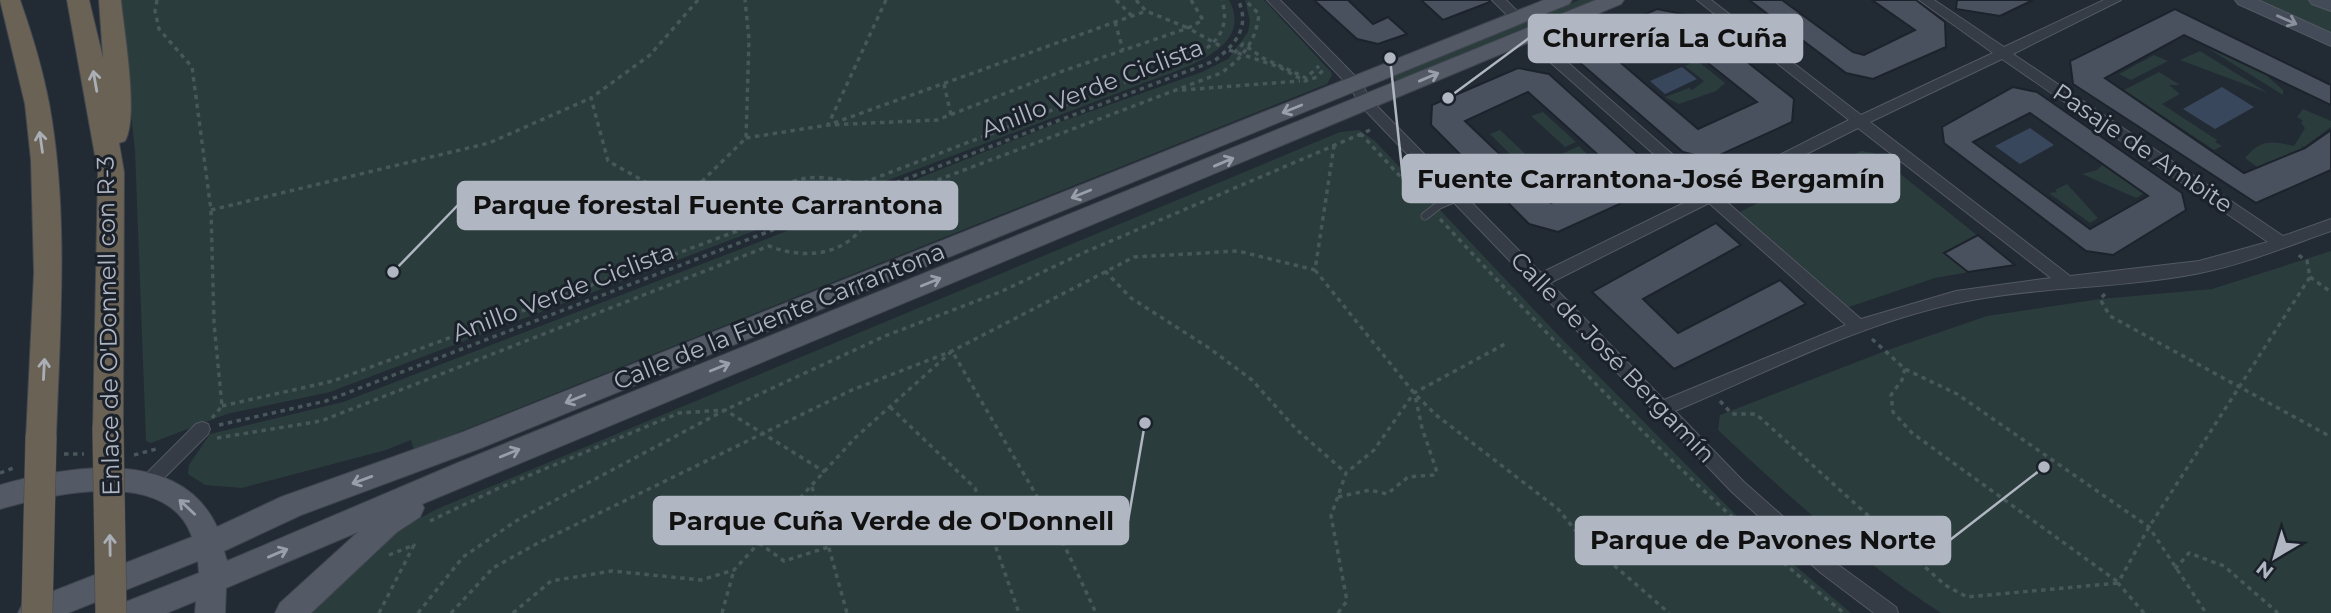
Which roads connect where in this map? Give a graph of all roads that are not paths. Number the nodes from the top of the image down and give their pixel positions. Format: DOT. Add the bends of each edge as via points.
graph roads {
  1 [pos="9,0"];
  2 [pos="78,0"];
  3 [pos="110,0"];
  4 [pos="1273,0"];
  5 [pos="1498,0"];
  6 [pos="1562,0"];
  7 [pos="1614,0"];
  8 [pos="1703,0"];
  9 [pos="1925,0"];
  10 [pos="2115,0"];
  11 [pos="2244,0"];
  12 [pos="2318,0"];
  13 [pos="2331,6"];
  14 [pos="1523,26"];
  15 [pos="2331,40"];
  16 [pos="2005,54"];
  17 [pos="1365,105"];
  18 [pos="1860,121"];
  19 [pos="111,172"];
  20 [pos="1458,197"];
  21 [pos="1712,197"];
  22 [pos="1428,213"];
  23 [pos="2331,225"];
  24 [pos="2281,243"];
  25 [pos="1539,281"];
  26 [pos="2066,281"];
  27 [pos="1857,326"];
  28 [pos="1663,408"];
  29 [pos="196,435"];
  30 [pos="465,472"];
  31 [pos="148,484"];
  32 [pos="0,497"];
  33 [pos="211,543"];
  34 [pos="216,580"];
  35 [pos="35,613"];
  36 [pos="111,613"];
  37 [pos="133,613"];
  38 [pos="210,613"];
  39 [pos="290,613"];
  40 [pos="1889,613"];
  35 -- 1 [label="highway, one-way, bridge" via="49,446 48,284 42,149 23,36"];
  19 -- 2 [label="highway, Enlace de O'Donnell con R-3, one-way"];
  3 -- 19 [label="highway" via="119,111"];
  4 -- 17 [label="street, Calle de José Bergamín"];
  5 -- 14 [label="street"];
  6 -- 14 [label="main road, Calle de la Fuente Carrantona"];
  7 -- 14 [label="main road, Calle de la Fuente Carrantona"];
  8 -- 18 [label="street"];
  9 -- 16 [label="street, Pasaje de Ambite"];
  10 -- 16 [label="street"];
  11 -- 15 [label="main road, one-way"];
  12 -- 13 [label="main road"];
  14 -- 17 [label="main road, Calle de la Fuente Carrantona"];
  14 -- 21 [label="street"];
  16 -- 18 [label="street"];
  16 -- 24 [label="street, Pasaje de Ambite"];
  17 -- 20 [label="street, Calle de José Bergamín"];
  30 -- 17 [label="main road, Calle de la Fuente Carrantona, one-way"];
  17 -- 33 [label="main road, Calle de la Fuente Carrantona, one-way" via="290,506"];
  18 -- 21 [label="street"];
  18 -- 26 [label="street"];
  36 -- 19 [label="highway, Enlace de O'Donnell con R-3, one-way, bridge"];
  20 -- 22 [label="lane"];
  20 -- 25 [label="street, Calle de José Bergamín"];
  21 -- 25 [label="street"];
  21 -- 27 [label="street"];
  23 -- 24 [label="street"];
  24 -- 26 [label="street" via="2201,266 2117,279"];
  25 -- 28 [label="street, Calle de José Bergamín"];
  26 -- 27 [label="street" via="1956,297"];
  27 -- 28 [label="street"];
  28 -- 40 [label="street, Calle de José Bergamín" via="1738,487 1827,566"];
  29 -- 31 [label="street"];
  34 -- 30 [label="main road, Calle de la Fuente Carrantona, one-way"];
  30 -- 39 [label="main road" via="387,523"];
  31 -- 32 [label="main road" via="116,478 80,479"];
  33 -- 31 [label="main road, one-way" via="203,524 185,504"];
  33 -- 34 [label="main road"];
  33 -- 35 [label="main road, Calle de la Fuente Carrantona"];
  34 -- 37 [label="main road, Calle de la Fuente Carrantona"];
  34 -- 38 [label="main road"];
}
